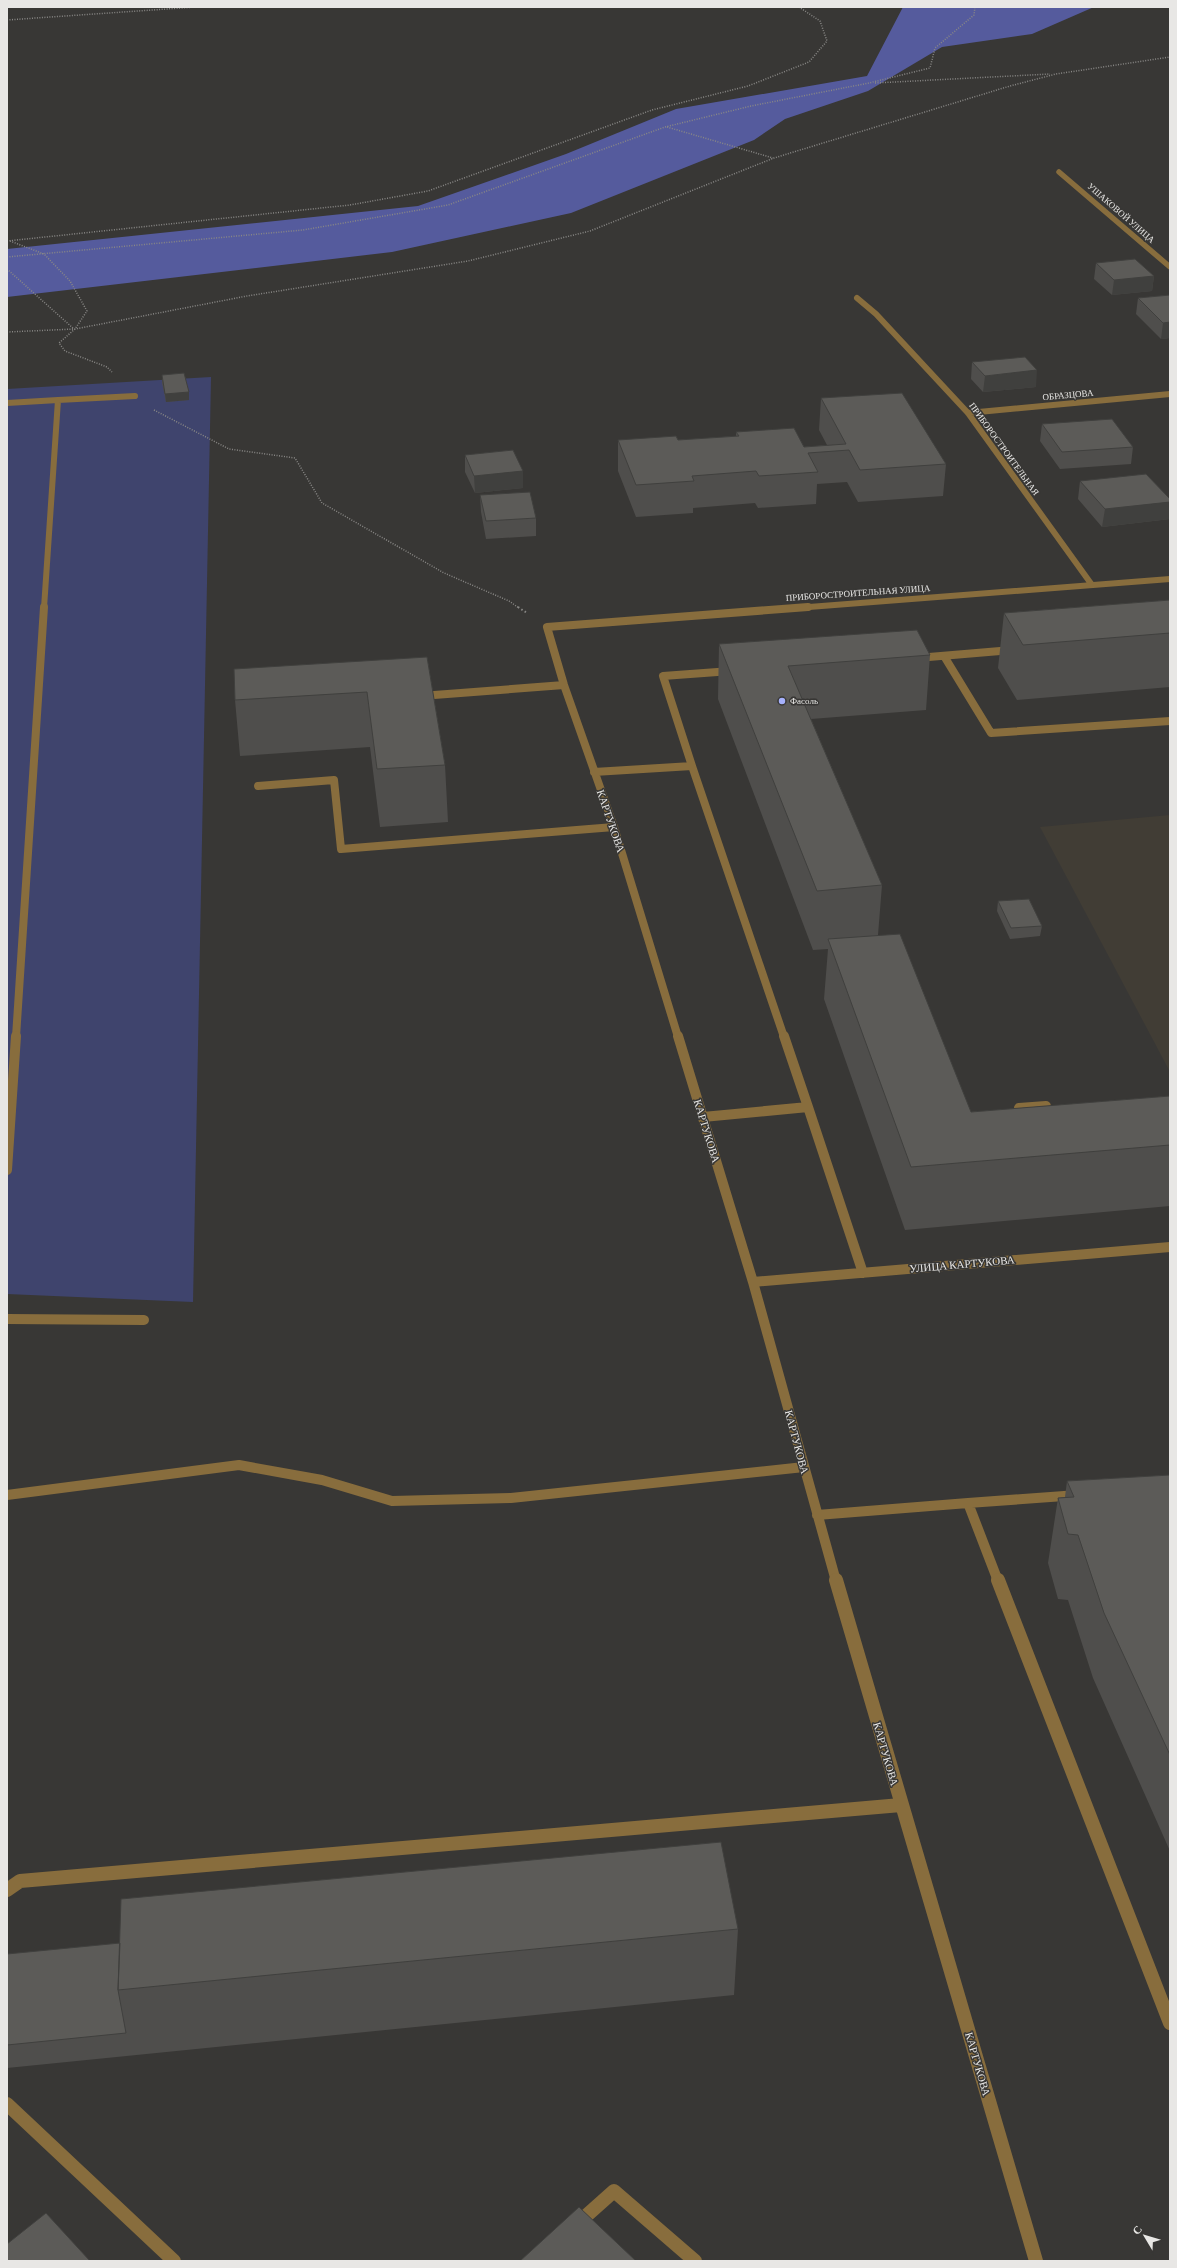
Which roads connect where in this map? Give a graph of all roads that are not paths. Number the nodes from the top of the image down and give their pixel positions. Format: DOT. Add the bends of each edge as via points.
graph roads {
  1 [pos="1059,172"];
  2 [pos="1170,267"];
  3 [pos="857,298"];
  4 [pos="1170,394"];
  5 [pos="135,396"];
  6 [pos="58,400"];
  7 [pos="7,403"];
  8 [pos="968,413"];
  9 [pos="1170,578"];
  10 [pos="1092,585"];
  11 [pos="547,627"];
  12 [pos="1022,650"];
  13 [pos="944,656"];
  14 [pos="908,658"];
  15 [pos="743,671"];
  16 [pos="564,685"];
  17 [pos="415,697"];
  18 [pos="1170,721"];
  19 [pos="692,766"];
  20 [pos="594,772"];
  21 [pos="258,786"];
  22 [pos="614,827"];
  23 [pos="1058,1105"];
  24 [pos="808,1107"];
  25 [pos="1018,1108"];
  26 [pos="703,1118"];
  27 [pos="7,1170"];
  28 [pos="1170,1247"];
  29 [pos="863,1273"];
  30 [pos="753,1282"];
  31 [pos="7,1318"];
  32 [pos="144,1320"];
  33 [pos="804,1468"];
  34 [pos="1092,1494"];
  35 [pos="7,1495"];
  36 [pos="968,1503"];
  37 [pos="817,1516"];
  38 [pos="901,1805"];
  39 [pos="7,1890"];
  40 [pos="1170,2023"];
  41 [pos="7,2104"];
  42 [pos="564,2236"];
  43 [pos="174,2261"];
  44 [pos="696,2261"];
  45 [pos="1036,2261"];
  1 -- 2 [label="street, УШАКОВОЙ УЛИЦА"];
  3 -- 8 [label="street, ПРИБОРОСТРОИТЕЛЬНАЯ" via="876,314"];
  4 -- 8 [label="street, ОБРАЗЦОВА"];
  5 -- 6 [label="street"];
  6 -- 7 [label="street"];
  6 -- 27 [label="street"];
  8 -- 10 [label="street, ПРИБОРОСТРОИТЕЛЬНАЯ"];
  9 -- 10 [label="street, ПРИБОРОСТРОИТЕЛЬНАЯ УЛИЦА"];
  10 -- 11 [label="street, ПРИБОРОСТРОИТЕЛЬНАЯ УЛИЦА"];
  11 -- 16 [label="street, КАРТУКОВА"];
  12 -- 13 [label="street"];
  13 -- 14 [label="street"];
  13 -- 18 [label="street" via="991,733"];
  15 -- 19 [label="street" via="664,676"];
  16 -- 17 [label="street"];
  16 -- 20 [label="street, КАРТУКОВА"];
  19 -- 20 [label="street"];
  19 -- 24 [label="street"];
  20 -- 22 [label="street, КАРТУКОВА"];
  21 -- 22 [label="street" via="334,780 341,849"];
  22 -- 26 [label="street, КАРТУКОВА"];
  23 -- 25 [label="street"];
  24 -- 26 [label="street"];
  24 -- 29 [label="street"];
  26 -- 30 [label="street, КАРТУКОВА"];
  28 -- 29 [label="street, УЛИЦА КАРТУКОВА"];
  29 -- 30 [label="street, УЛИЦА КАРТУКОВА"];
  30 -- 33 [label="street, КАРТУКОВА"];
  31 -- 32 [label="street"];
  33 -- 35 [label="street" via="511,1498 392,1501 322,1480 239,1465"];
  33 -- 37 [label="street, КАРТУКОВА"];
  34 -- 36 [label="street"];
  36 -- 37 [label="street"];
  36 -- 40 [label="street"];
  37 -- 38 [label="street, КАРТУКОВА"];
  38 -- 39 [label="street" via="20,1880"];
  38 -- 45 [label="street, КАРТУКОВА"];
  41 -- 43 [label="street"];
  42 -- 44 [label="street" via="614,2191"];
}
